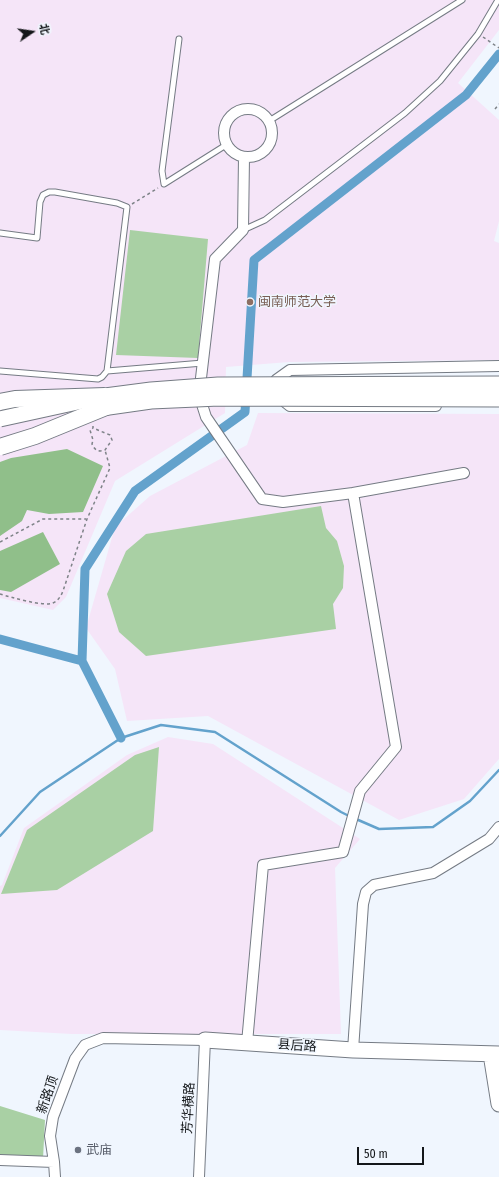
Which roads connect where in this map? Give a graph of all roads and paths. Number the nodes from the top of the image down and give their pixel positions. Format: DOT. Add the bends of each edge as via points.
graph roads {
  1 [pos="462,0"];
  2 [pos="498,0"];
  3 [pos="478,34"];
  4 [pos="179,39"];
  5 [pos="499,48"];
  6 [pos="499,104"];
  7 [pos="495,109"];
  8 [pos="269,121"];
  9 [pos="226,145"];
  10 [pos="244,157"];
  11 [pos="164,184"];
  12 [pos="127,207"];
  13 [pos="243,230"];
  14 [pos="0,233"];
  15 [pos="203,363"];
  16 [pos="499,366"];
  17 [pos="0,371"];
  18 [pos="108,371"];
  19 [pos="499,384"];
  20 [pos="499,398"];
  21 [pos="106,401"];
  22 [pos="0,402"];
  23 [pos="499,406"];
  24 [pos="0,419"];
  25 [pos="0,430"];
  26 [pos="0,447"];
  27 [pos="105,450"];
  28 [pos="464,473"];
  29 [pos="353,494"];
  30 [pos="87,519"];
  31 [pos="0,542"];
  32 [pos="0,594"];
  33 [pos="499,827"];
  34 [pos="103,1038"];
  35 [pos="205,1040"];
  36 [pos="247,1043"];
  37 [pos="353,1050"];
  38 [pos="495,1054"];
  39 [pos="499,1104"];
  40 [pos="0,1160"];
  41 [pos="54,1162"];
  42 [pos="55,1177"];
  43 [pos="199,1177"];
  1 -- 8 [label="lane"];
  2 -- 3 [label="lane"];
  3 -- 5 [label="path"];
  3 -- 13 [label="lane" via="440,81 405,113 265,220"];
  4 -- 11 [label="lane" via="162,171"];
  6 -- 7 [label="path"];
  8 -- 9 [label="street" via="258,111 243,109 236,112 225,123 223,130"];
  8 -- 10 [label="street" via="272,136 265,150 252,157"];
  9 -- 10 [label="street" via="237,155"];
  9 -- 11 [label="lane"];
  10 -- 13 [label="street"];
  11 -- 12 [label="path"];
  12 -- 14 [label="lane" via="117,203 49,192 43,195 40,202 37,238"];
  12 -- 18 [label="lane"];
  13 -- 15 [label="street" via="216,259"];
  15 -- 18 [label="lane"];
  15 -- 29 [label="street" via="199,395 206,416 262,499 283,502"];
  16 -- 23 [label="street" via="290,370 276,380 275,394 290,406"];
  17 -- 18 [label="lane" via="98,379"];
  19 -- 21 [label="street, bridge" via="218,385 151,390"];
  20 -- 21 [label="street, bridge" via="219,398"];
  21 -- 22 [label="main road, bridge" via="15,399"];
  21 -- 24 [label="street, bridge"];
  21 -- 25 [label="street, bridge"];
  21 -- 26 [label="main road, bridge" via="35,436"];
  27 -- 27 [label="path" via="112,440 110,435 93,428 90,430 94,449"];
  27 -- 30 [label="path" via="110,468"];
  28 -- 29 [label="street"];
  29 -- 36 [label="street" via="396,747 360,791 343,852 263,865"];
  30 -- 31 [label="path" via="43,519"];
  30 -- 32 [label="path" via="59,598 53,603 46,604"];
  33 -- 37 [label="street" via="489,839 433,873 374,885 366,892 363,904"];
  34 -- 35 [label="street, 县后路"];
  34 -- 41 [label="street, 新路顶" via="85,1045 75,1060 53,1117 50,1136"];
  35 -- 36 [label="street, 县后路"];
  35 -- 43 [label="street, 芳华横路"];
  36 -- 37 [label="street, 县后路"];
  37 -- 38 [label="street, 县后路"];
  38 -- 39 [label="street"];
  40 -- 41 [label="street"];
  41 -- 42 [label="street, 新路顶"];
}
